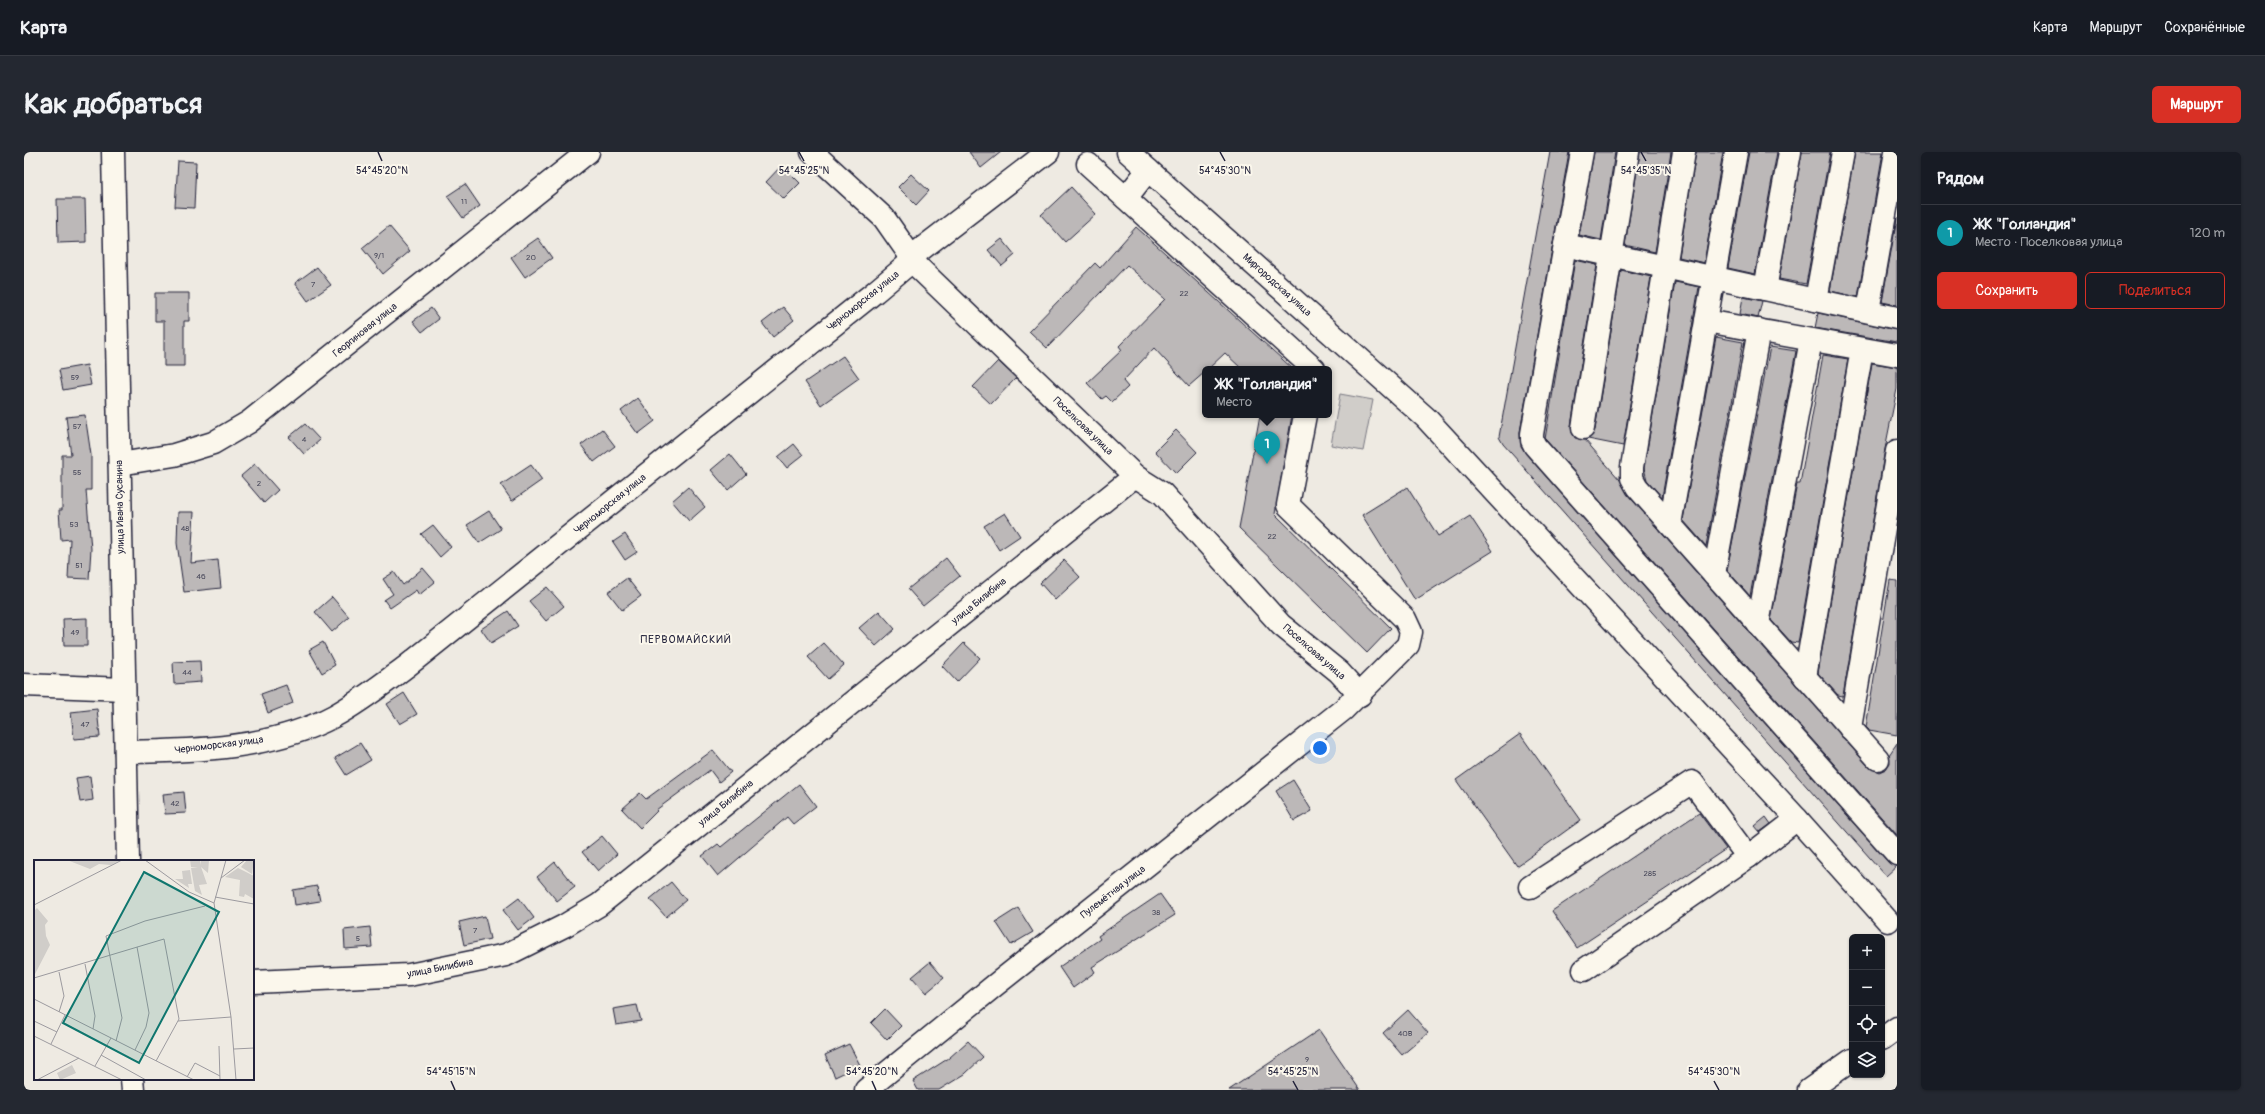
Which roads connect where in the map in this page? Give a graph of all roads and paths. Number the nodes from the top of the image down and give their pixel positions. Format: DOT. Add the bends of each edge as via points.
graph roads {
  1 [pos="113,152"];
  2 [pos="588,152"];
  3 [pos="812,152"];
  4 [pos="1048,152"];
  5 [pos="1128,152"];
  6 [pos="1582,152"];
  7 [pos="1628,152"];
  8 [pos="1684,152"];
  9 [pos="1736,152"];
  10 [pos="1790,152"];
  11 [pos="1843,152"];
  12 [pos="1896,152"];
  13 [pos="1088,164"];
  14 [pos="1148,170"];
  15 [pos="1126,198"];
  16 [pos="1565,245"];
  17 [pos="1611,255"];
  18 [pos="912,257"];
  19 [pos="1665,267"];
  20 [pos="1714,278"];
  21 [pos="1765,289"];
  22 [pos="1816,300"];
  23 [pos="1868,311"];
  24 [pos="1897,318"];
  25 [pos="1706,321"];
  26 [pos="1759,330"];
  27 [pos="1811,340"];
  28 [pos="1862,349"];
  29 [pos="1897,355"];
  30 [pos="1311,366"];
  31 [pos="1304,418"];
  32 [pos="1583,428"];
  33 [pos="1897,451"];
  34 [pos="120,464"];
  35 [pos="1135,476"];
  36 [pos="1670,524"];
  37 [pos="1714,574"];
  38 [pos="1758,624"];
  39 [pos="1805,677"];
  40 [pos="24,685"];
  41 [pos="124,689"];
  42 [pos="1360,695"];
  43 [pos="1850,728"];
  44 [pos="126,752"];
  45 [pos="1878,759"];
  46 [pos="1797,819"];
  47 [pos="1897,854"];
  48 [pos="1748,856"];
  49 [pos="128,860"];
  50 [pos="1530,888"];
  51 [pos="1888,921"];
  52 [pos="1584,970"];
  53 [pos="254,982"];
  54 [pos="1897,1028"];
  55 [pos="1885,1037"];
  56 [pos="1849,1062"];
  57 [pos="132,1080"];
  58 [pos="133,1090"];
  59 [pos="866,1090"];
  60 [pos="1809,1090"];
  1 -- 34 [label="street, улица Ивана Сусанина"];
  2 -- 34 [label="street, Георгиновая улица" via="249,422 213,443 174,455"];
  3 -- 18 [label="street, Поселковая улица" via="884,218"];
  4 -- 18 [label="street, Черноморская улица"];
  5 -- 14 [label="street, Миргородская улица"];
  6 -- 16 [label="street"];
  7 -- 17 [label="street"];
  8 -- 19 [label="street"];
  9 -- 20 [label="street"];
  10 -- 21 [label="street"];
  11 -- 22 [label="street"];
  12 -- 23 [label="street"];
  13 -- 15 [label="street"];
  14 -- 15 [label="street"];
  14 -- 46 [label="street, Миргородская улица" via="1426,418"];
  15 -- 30 [label="street"];
  16 -- 17 [label="street"];
  16 -- 47 [label="street" via="1532,440"];
  17 -- 19 [label="street"];
  17 -- 32 [label="street"];
  18 -- 35 [label="street, Поселковая улица" via="924,273"];
  18 -- 44 [label="street, Черноморская улица" via="906,266 876,292 407,666 334,716 295,732 247,743 180,751"];
  19 -- 20 [label="street"];
  19 -- 36 [label="street" via="1632,478"];
  20 -- 21 [label="street"];
  20 -- 25 [label="street"];
  21 -- 22 [label="street"];
  22 -- 23 [label="street"];
  23 -- 24 [label="street"];
  25 -- 26 [label="street"];
  25 -- 36 [label="street"];
  26 -- 27 [label="street"];
  26 -- 37 [label="street"];
  27 -- 28 [label="street"];
  27 -- 38 [label="street"];
  28 -- 29 [label="street"];
  28 -- 39 [label="street"];
  31 -- 42 [label="street, Пулемётная улица" via="1288,505 1405,619 1411,632 1408,645"];
  33 -- 43 [label="street"];
  34 -- 41 [label="street, улица Ивана Сусанина"];
  35 -- 42 [label="street, Поселковая улица" via="1162,493 1281,625 1339,672"];
  35 -- 53 [label="street, улица Билибина" via="599,905 564,926 506,955 410,975"];
  36 -- 37 [label="street"];
  37 -- 38 [label="street"];
  38 -- 39 [label="street"];
  39 -- 43 [label="street"];
  40 -- 41 [label="street"];
  41 -- 44 [label="street, улица Ивана Сусанина"];
  42 -- 59 [label="street, Пулемётная улица"];
  43 -- 45 [label="street"];
  44 -- 49 [label="street, улица Ивана Сусанина"];
  46 -- 48 [label="street"];
  46 -- 51 [label="street, Миргородская улица"];
  48 -- 50 [label="street" via="1692,782"];
  48 -- 52 [label="street"];
  54 -- 55 [label="street"];
  56 -- 60 [label="street"];
  57 -- 58 [label="street"];
}
